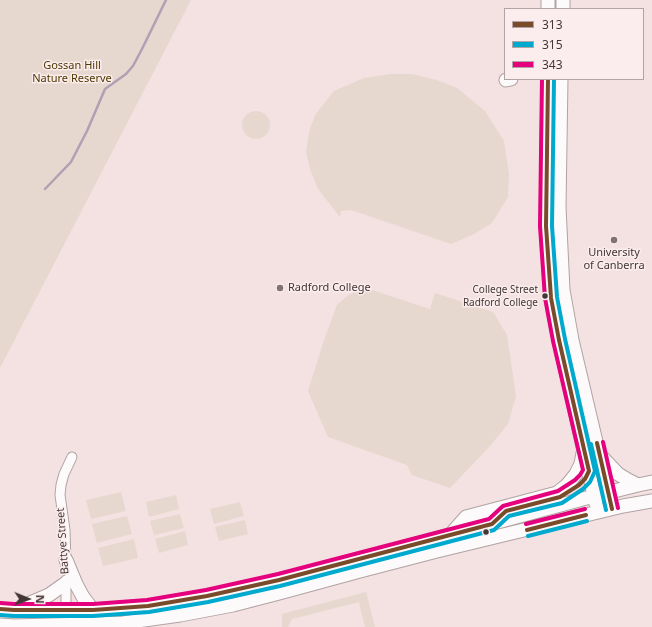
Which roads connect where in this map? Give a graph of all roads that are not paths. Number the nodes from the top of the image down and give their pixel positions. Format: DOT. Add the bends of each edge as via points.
graph roads {
  1 [pos="548,80"];
  2 [pos="561,80"];
  3 [pos="583,448"];
  4 [pos="600,455"];
  5 [pos="72,457"];
  6 [pos="589,471"];
  7 [pos="652,482"];
  8 [pos="638,484"];
  9 [pos="608,492"];
  10 [pos="594,496"];
  11 [pos="652,501"];
  12 [pos="612,508"];
  13 [pos="598,512"];
  14 [pos="492,524"];
  15 [pos="450,535"];
  16 [pos="66,560"];
  17 [pos="66,583"];
  18 [pos="0,609"];
  19 [pos="14,610"];
  20 [pos="66,610"];
  21 [pos="93,610"];
  22 [pos="0,624"];
  23 [pos="119,625"];
  24 [pos="16,626"];
  25 [pos="66,626"];
  1 -- 3 [label="main road" via="546,226 551,298"];
  2 -- 4 [label="main road" via="559,207 563,290 572,340"];
  3 -- 6 [label="main road"];
  3 -- 15 [label="main road" via="581,464 576,474 557,493 466,517"];
  4 -- 8 [label="main road" via="618,474"];
  4 -- 9 [label="main road"];
  5 -- 16 [label="street, Battye Street" via="64,474 60,495"];
  6 -- 10 [label="main road"];
  6 -- 14 [label="main road" via="579,485 560,497 506,511"];
  7 -- 8 [label="main road"];
  8 -- 9 [label="main road"];
  9 -- 10 [label="main road"];
  9 -- 12 [label="main road"];
  10 -- 13 [label="main road"];
  10 -- 14 [label="main road"];
  11 -- 12 [label="main road"];
  12 -- 13 [label="main road"];
  13 -- 23 [label="main road" via="233,605"];
  14 -- 15 [label="main road"];
  15 -- 21 [label="main road" via="208,596 148,606"];
  16 -- 17 [label="street, Battye Street"];
  16 -- 21 [label="main road" via="83,597"];
  17 -- 19 [label="main road" via="50,595"];
  17 -- 20 [label="street, Battye Street"];
  18 -- 19 [label="main road"];
  19 -- 20 [label="main road"];
  20 -- 21 [label="main road"];
  20 -- 25 [label="main road, Battye Street"];
  22 -- 24 [label="main road"];
  23 -- 25 [label="main road"];
  24 -- 25 [label="main road"];
}
